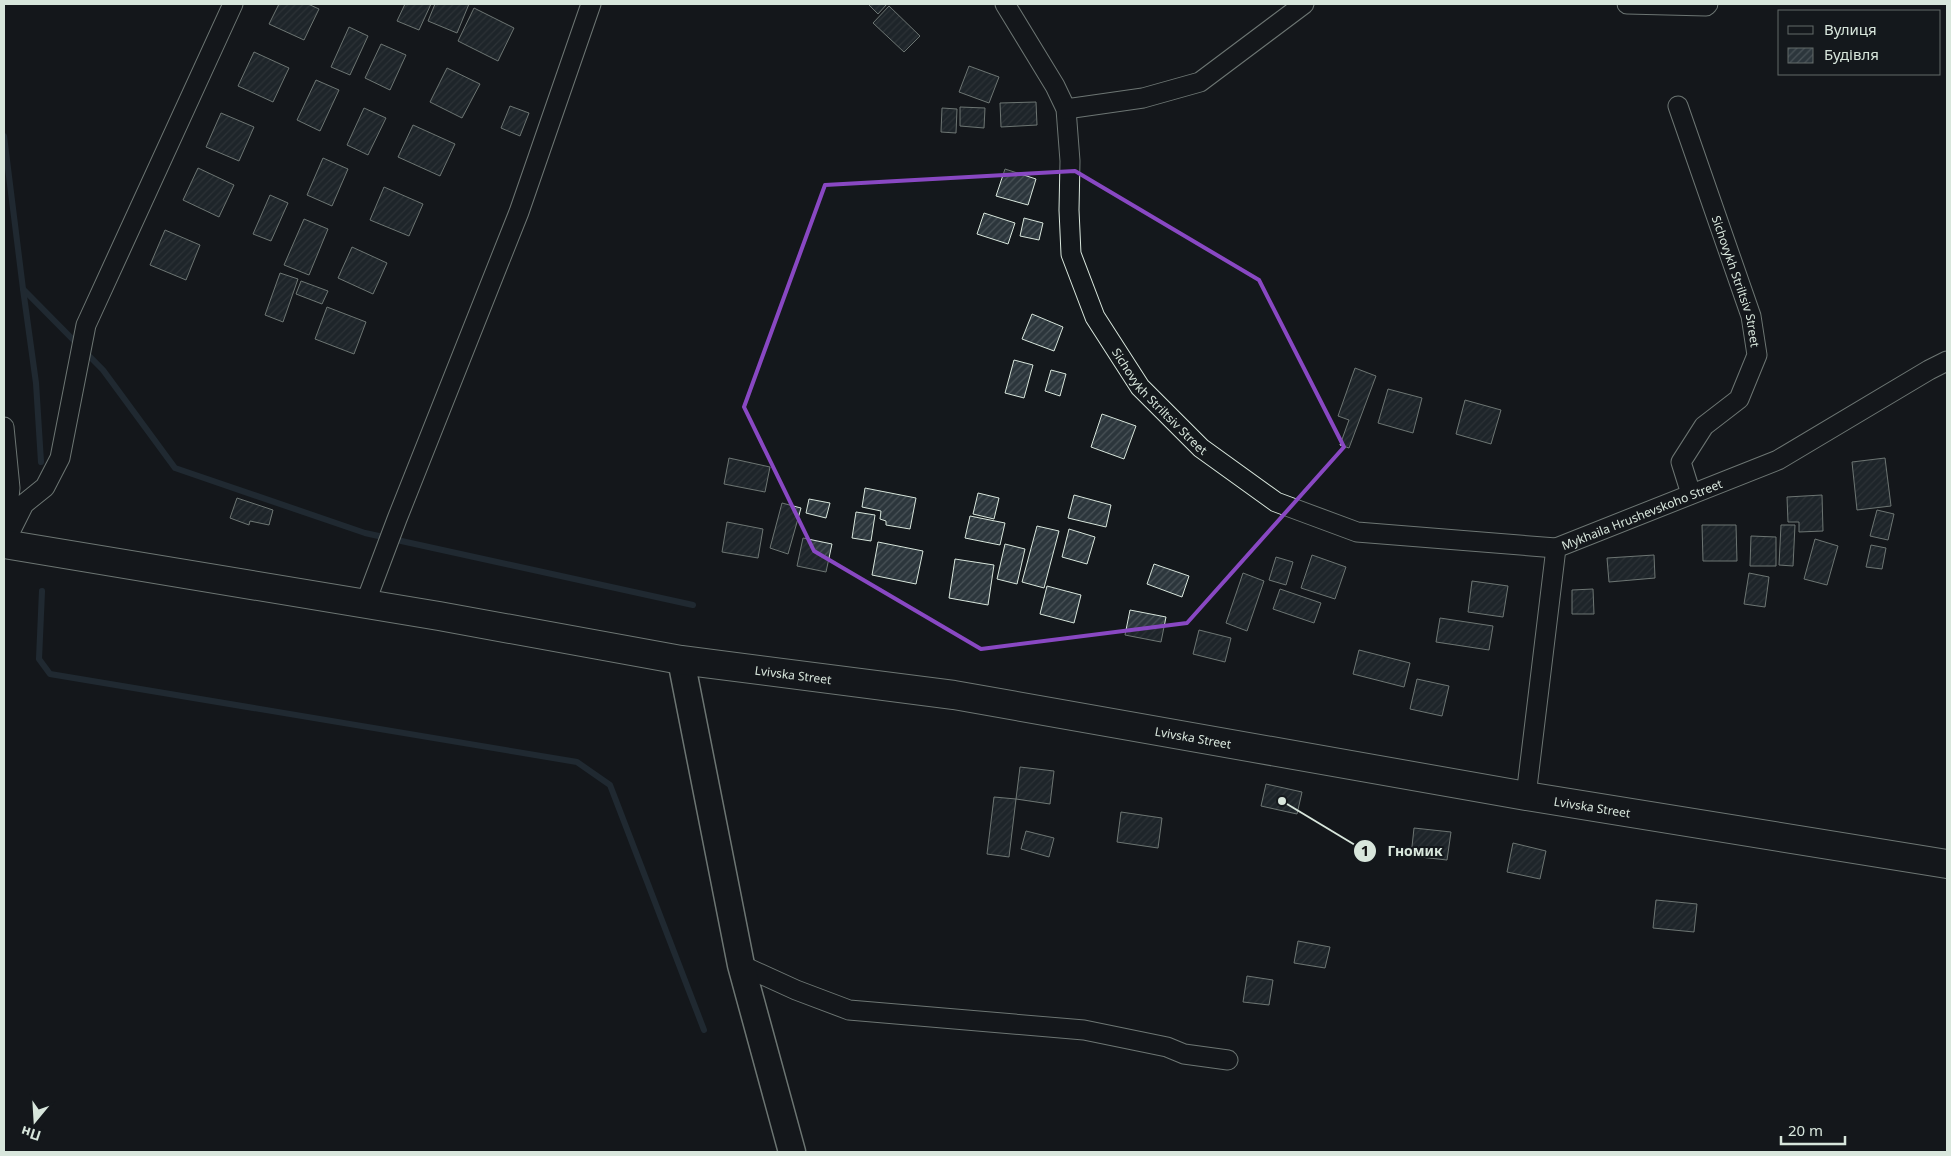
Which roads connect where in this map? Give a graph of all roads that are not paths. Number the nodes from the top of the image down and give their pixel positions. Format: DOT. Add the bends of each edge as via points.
graph roads {
  1 [pos="591,4"];
  2 [pos="1005,4"];
  3 [pos="1304,4"];
  4 [pos="1627,4"];
  5 [pos="1708,4"];
  6 [pos="231,5"];
  7 [pos="1678,106"];
  8 [pos="1066,109"];
  9 [pos="1947,361"];
  10 [pos="4,428"];
  11 [pos="1692,494"];
  12 [pos="4,544"];
  13 [pos="1556,548"];
  14 [pos="365,604"];
  15 [pos="681,660"];
  16 [pos="1526,796"];
  17 [pos="1947,864"];
  18 [pos="741,965"];
  19 [pos="1228,1060"];
  20 [pos="792,1152"];
  1 -- 14 [label="street" via="520,212"];
  2 -- 8 [label="street, Sichovykh Striltsiv Street"];
  3 -- 8 [label="street" via="1200,82 1143,98"];
  4 -- 5 [label="street"];
  6 -- 12 [label="street" via="86,325 60,458 45,487 24,504"];
  7 -- 11 [label="street, Sichovykh Striltsiv Street" via="1751,316 1757,355 1739,399 1704,426 1681,462"];
  8 -- 13 [label="street, Sichovykh Striltsiv Street" via="1071,254 1092,308 1140,387 1201,448 1276,502 1357,532"];
  9 -- 11 [label="street, Mykhaila Hrushevskoho Street" via="1778,460"];
  10 -- 12 [label="street" via="10,488"];
  11 -- 13 [label="street, Mykhaila Hrushevskoho Street"];
  12 -- 14 [label="main road, Lvivska Street"];
  13 -- 16 [label="street, Mykhaila Hrushevskoho Street"];
  14 -- 15 [label="main road, Lvivska Street"];
  15 -- 16 [label="main road, Lvivska Street" via="954,695"];
  15 -- 18 [label="street"];
  16 -- 17 [label="main road, Lvivska Street"];
  18 -- 19 [label="street" via="850,1010 1084,1030 1167,1047 1184,1054"];
  18 -- 20 [label="street"];
}
